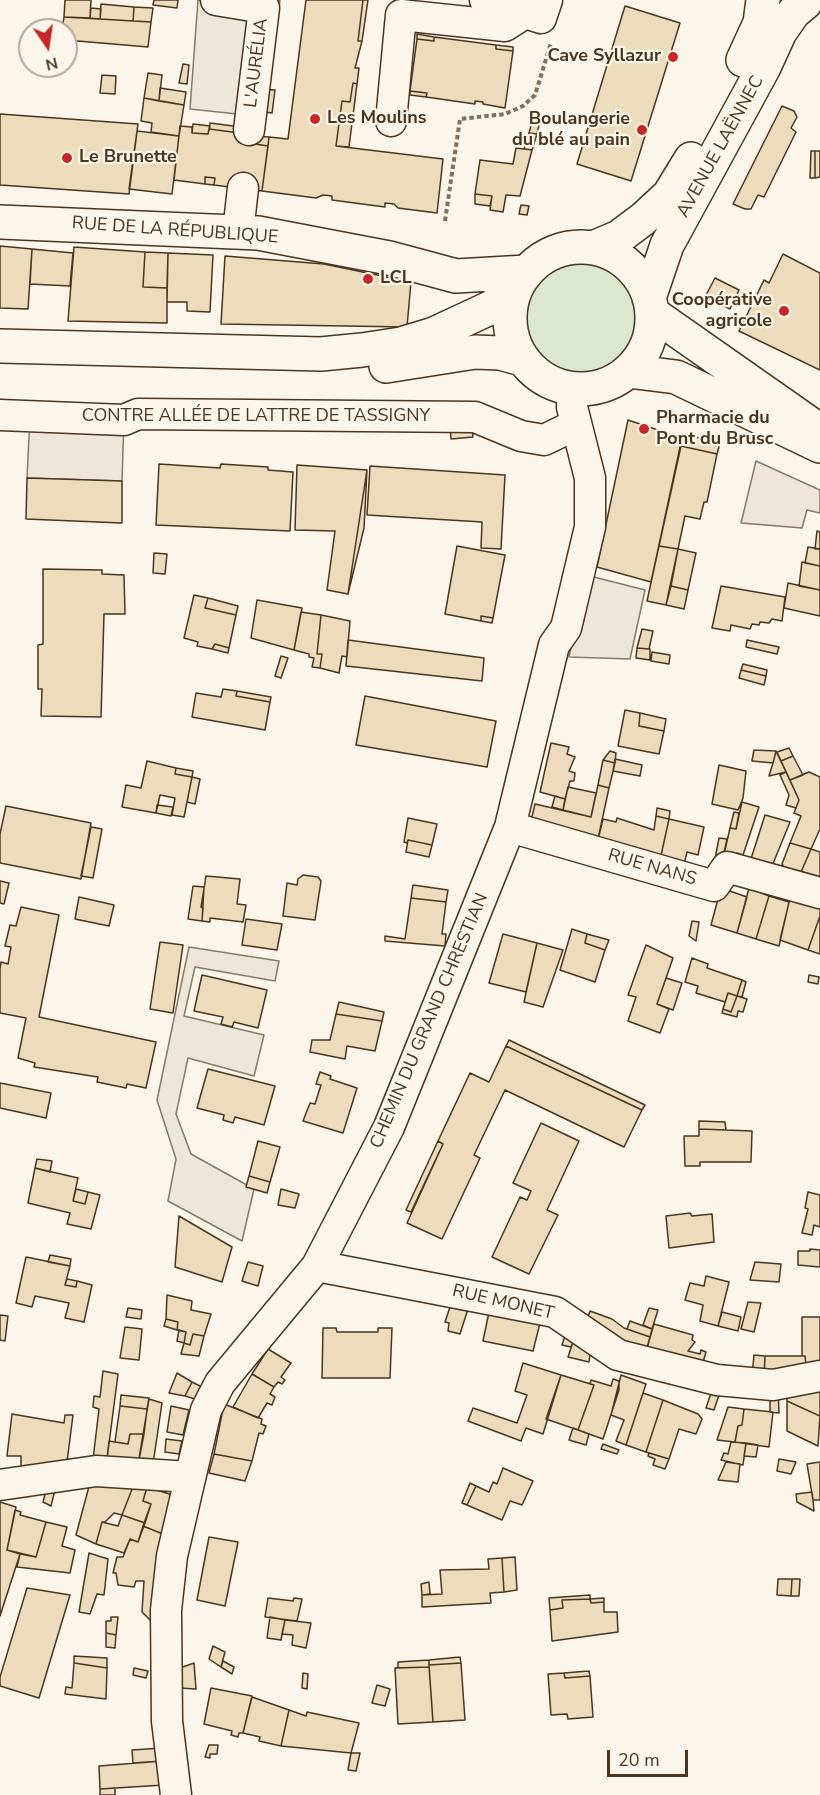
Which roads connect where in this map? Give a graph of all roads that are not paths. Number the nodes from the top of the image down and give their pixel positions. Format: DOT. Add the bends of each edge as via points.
graph roads {
  1 [pos="216,0"];
  2 [pos="485,0"];
  3 [pos="764,0"];
  4 [pos="801,1"];
  5 [pos="536,6"];
  6 [pos="391,121"];
  7 [pos="249,130"];
  8 [pos="243,188"];
  9 [pos="0,222"];
  10 [pos="238,232"];
  11 [pos="593,248"];
  12 [pos="521,280"];
  13 [pos="650,305"];
  14 [pos="0,346"];
  15 [pos="522,359"];
  16 [pos="0,369"];
  17 [pos="628,372"];
  18 [pos="572,389"];
  19 [pos="0,415"];
  20 [pos="575,425"];
  21 [pos="820,431"];
  22 [pos="820,446"];
  23 [pos="510,827"];
  24 [pos="820,893"];
  25 [pos="317,1266"];
  26 [pos="820,1376"];
  27 [pos="190,1477"];
  28 [pos="0,1485"];
  29 [pos="174,1783"];
  1 -- 7 [label="street, L'AURÉLIA" via="264,8"];
  2 -- 5 [label="street"];
  3 -- 11 [label="main road, AVENUE LAËNNEC" via="760,23 719,111 669,195 619,237"];
  4 -- 13 [label="main road, AVENUE LAËNNEC" via="780,32 667,245"];
  5 -- 6 [label="street" via="505,26 401,15"];
  8 -- 10 [label="street"];
  9 -- 10 [label="main road, RUE DE LA RÉPUBLIQUE"];
  10 -- 12 [label="main road, RUE DE LA RÉPUBLIQUE" via="389,258 456,276"];
  11 -- 12 [label="main road" via="568,248 545,257"];
  11 -- 13 [label="main road" via="628,265 641,280"];
  12 -- 14 [label="main road" via="492,307 445,330 401,344 362,350 321,354"];
  12 -- 15 [label="main road" via="509,321"];
  13 -- 17 [label="main road" via="650,334 642,354"];
  13 -- 21 [label="main road"];
  15 -- 16 [label="main road" via="475,352 394,366 273,372"];
  15 -- 18 [label="main road" via="536,374"];
  17 -- 18 [label="main road" via="602,386"];
  17 -- 22 [label="main road" via="676,377"];
  18 -- 20 [label="street, CHEMIN DU GRAND CHRESTIAN"];
  19 -- 20 [label="street, CONTRE ALLÉE DE LATTRE DE TASSIGNY" via="124,420 138,414 475,417 521,436 544,440"];
  20 -- 23 [label="street, CHEMIN DU GRAND CHRESTIAN" via="590,478 590,527 566,628 554,645"];
  23 -- 24 [label="street, RUE NANS" via="714,886 727,867"];
  23 -- 25 [label="street, CHEMIN DU GRAND CHRESTIAN" via="389,1126"];
  25 -- 26 [label="street, RUE MONET" via="555,1312 618,1355 717,1380 773,1385"];
  25 -- 27 [label="street, CHEMIN DU GRAND CHRESTIAN" via="220,1383 206,1410"];
  27 -- 28 [label="street" via="96,1471"];
  27 -- 29 [label="street, CHEMIN DU GRAND CHRESTIAN" via="172,1556 166,1610 167,1721"];
}
